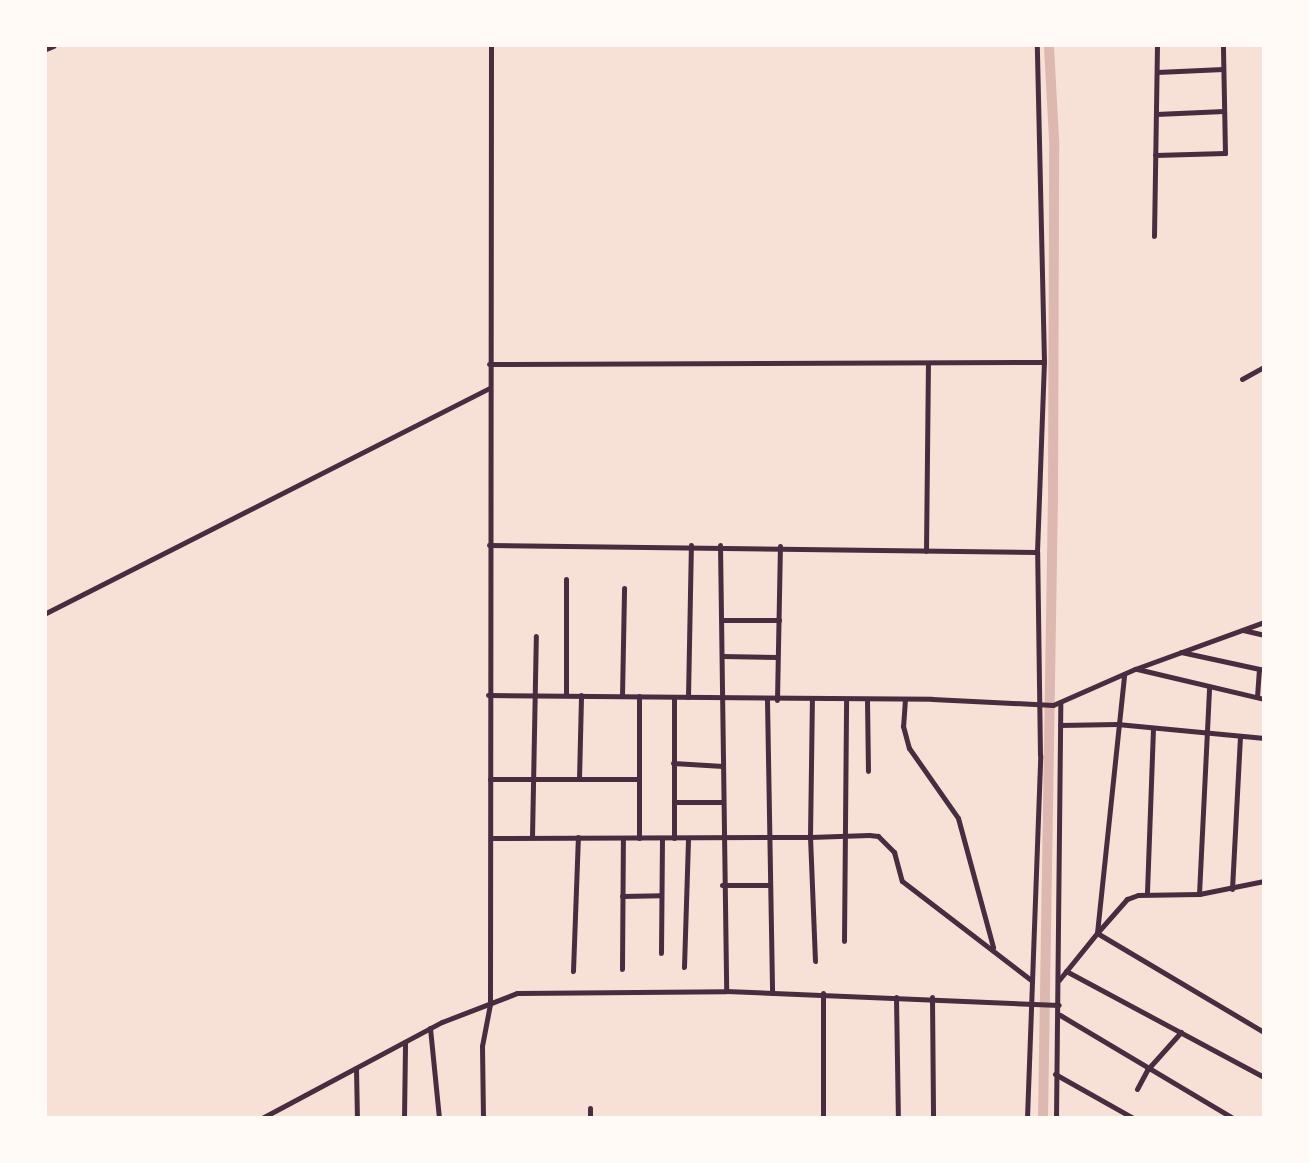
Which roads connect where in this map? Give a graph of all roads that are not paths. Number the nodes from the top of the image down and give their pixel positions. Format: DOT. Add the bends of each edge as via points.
graph roads {
  1 [pos="53,46"];
  2 [pos="492,46"];
  3 [pos="1037,46"];
  4 [pos="1157,46"];
  5 [pos="1223,46"];
  6 [pos="46,49"];
  7 [pos="1223,69"];
  8 [pos="1157,72"];
  9 [pos="1224,111"];
  10 [pos="1156,114"];
  11 [pos="1155,155"];
  12 [pos="1154,236"];
  13 [pos="1044,362"];
  14 [pos="489,364"];
  15 [pos="929,364"];
  16 [pos="1264,367"];
  17 [pos="1242,379"];
  18 [pos="489,388"];
  19 [pos="489,545"];
  20 [pos="691,545"];
  21 [pos="720,545"];
  22 [pos="780,546"];
  23 [pos="926,551"];
  24 [pos="1037,552"];
  25 [pos="566,579"];
  26 [pos="624,588"];
  27 [pos="46,613"];
  28 [pos="722,620"];
  29 [pos="779,620"];
  30 [pos="1264,622"];
  31 [pos="1242,630"];
  32 [pos="1264,635"];
  33 [pos="536,636"];
  34 [pos="1179,652"];
  35 [pos="722,656"];
  36 [pos="778,657"];
  37 [pos="1135,669"];
  38 [pos="1261,669"];
  39 [pos="1124,674"];
  40 [pos="1209,687"];
  41 [pos="534,694"];
  42 [pos="488,695"];
  43 [pos="566,695"];
  44 [pos="581,695"];
  45 [pos="622,696"];
  46 [pos="639,696"];
  47 [pos="688,696"];
  48 [pos="674,697"];
  49 [pos="722,697"];
  50 [pos="1260,698"];
  51 [pos="905,699"];
  52 [pos="767,700"];
  53 [pos="777,700"];
  54 [pos="812,700"];
  55 [pos="867,700"];
  56 [pos="846,701"];
  57 [pos="1038,704"];
  58 [pos="1056,704"];
  59 [pos="1117,724"];
  60 [pos="1060,725"];
  61 [pos="1153,728"];
  62 [pos="1207,733"];
  63 [pos="1240,736"];
  64 [pos="1264,738"];
  65 [pos="673,763"];
  66 [pos="723,766"];
  67 [pos="868,771"];
  68 [pos="490,779"];
  69 [pos="534,779"];
  70 [pos="579,779"];
  71 [pos="638,779"];
  72 [pos="674,802"];
  73 [pos="722,802"];
  74 [pos="768,835"];
  75 [pos="845,835"];
  76 [pos="722,836"];
  77 [pos="532,837"];
  78 [pos="578,837"];
  79 [pos="810,837"];
  80 [pos="491,838"];
  81 [pos="623,838"];
  82 [pos="639,838"];
  83 [pos="674,838"];
  84 [pos="688,838"];
  85 [pos="662,839"];
  86 [pos="1264,881"];
  87 [pos="722,885"];
  88 [pos="769,885"];
  89 [pos="1232,888"];
  90 [pos="1147,892"];
  91 [pos="1199,894"];
  92 [pos="661,895"];
  93 [pos="622,896"];
  94 [pos="1097,933"];
  95 [pos="844,942"];
  96 [pos="993,947"];
  97 [pos="661,953"];
  98 [pos="814,961"];
  99 [pos="684,967"];
  100 [pos="622,969"];
  101 [pos="573,971"];
  102 [pos="1066,971"];
  103 [pos="1031,980"];
  104 [pos="1059,980"];
  105 [pos="726,991"];
  106 [pos="772,993"];
  107 [pos="823,993"];
  108 [pos="896,997"];
  109 [pos="932,997"];
  110 [pos="1029,1003"];
  111 [pos="489,1004"];
  112 [pos="1059,1005"];
  113 [pos="1060,1015"];
  114 [pos="430,1028"];
  115 [pos="1181,1032"];
  116 [pos="1264,1032"];
  117 [pos="405,1042"];
  118 [pos="356,1068"];
  119 [pos="1147,1070"];
  120 [pos="1055,1074"];
  121 [pos="1264,1077"];
  122 [pos="1137,1089"];
  123 [pos="590,1108"];
  124 [pos="262,1118"];
  125 [pos="357,1118"];
  126 [pos="404,1118"];
  127 [pos="439,1118"];
  128 [pos="483,1118"];
  129 [pos="590,1118"];
  130 [pos="823,1118"];
  131 [pos="898,1118"];
  132 [pos="933,1118"];
  133 [pos="1027,1118"];
  134 [pos="1056,1118"];
  135 [pos="1133,1118"];
  136 [pos="1233,1118"];
  1 -- 6 [label="street"];
  2 -- 14 [label="street"];
  3 -- 13 [label="street"];
  4 -- 8 [label="street"];
  5 -- 7 [label="street"];
  7 -- 8 [label="street"];
  7 -- 9 [label="street"];
  8 -- 10 [label="street"];
  9 -- 10 [label="street"];
  9 -- 11 [label="street" via="1224,153"];
  10 -- 11 [label="street"];
  11 -- 12 [label="street"];
  13 -- 15 [label="street"];
  13 -- 24 [label="street"];
  14 -- 15 [label="street"];
  14 -- 18 [label="street"];
  15 -- 23 [label="street"];
  16 -- 17 [label="street"];
  18 -- 19 [label="street"];
  18 -- 27 [label="street"];
  19 -- 20 [label="street"];
  19 -- 42 [label="street"];
  20 -- 21 [label="street"];
  20 -- 47 [label="street"];
  21 -- 22 [label="street"];
  21 -- 28 [label="street"];
  22 -- 23 [label="street"];
  22 -- 29 [label="street"];
  23 -- 24 [label="street"];
  24 -- 57 [label="street"];
  25 -- 43 [label="street"];
  26 -- 45 [label="street"];
  28 -- 29 [label="street"];
  28 -- 35 [label="street"];
  29 -- 36 [label="street"];
  30 -- 31 [label="street"];
  31 -- 32 [label="street"];
  31 -- 34 [label="street"];
  33 -- 41 [label="street"];
  34 -- 37 [label="street"];
  34 -- 38 [label="street"];
  35 -- 36 [label="street"];
  35 -- 49 [label="street"];
  36 -- 53 [label="street"];
  37 -- 39 [label="street"];
  37 -- 40 [label="street"];
  38 -- 50 [label="street"];
  39 -- 58 [label="street"];
  39 -- 59 [label="street"];
  40 -- 50 [label="street"];
  40 -- 62 [label="street"];
  41 -- 42 [label="street"];
  41 -- 43 [label="street"];
  41 -- 69 [label="street"];
  42 -- 68 [label="street"];
  43 -- 44 [label="street"];
  44 -- 45 [label="street"];
  44 -- 70 [label="street"];
  45 -- 46 [label="street"];
  46 -- 48 [label="street"];
  46 -- 71 [label="street"];
  47 -- 48 [label="street"];
  47 -- 49 [label="street"];
  48 -- 65 [label="street"];
  49 -- 52 [label="street"];
  49 -- 66 [label="street"];
  51 -- 55 [label="street"];
  51 -- 57 [label="street"];
  51 -- 96 [label="street" via="903,726 909,748 958,818"];
  52 -- 53 [label="street"];
  52 -- 74 [label="street"];
  53 -- 54 [label="street"];
  54 -- 56 [label="street"];
  54 -- 79 [label="street"];
  55 -- 56 [label="street"];
  55 -- 67 [label="street"];
  56 -- 75 [label="street"];
  57 -- 58 [label="street"];
  57 -- 103 [label="street"];
  58 -- 60 [label="street"];
  59 -- 60 [label="street"];
  59 -- 61 [label="street"];
  59 -- 94 [label="street"];
  60 -- 104 [label="street" via="1055,854"];
  61 -- 62 [label="street"];
  61 -- 90 [label="street"];
  62 -- 63 [label="street"];
  62 -- 91 [label="street"];
  63 -- 64 [label="street"];
  63 -- 89 [label="street"];
  65 -- 66 [label="street"];
  65 -- 72 [label="street"];
  66 -- 73 [label="street"];
  68 -- 69 [label="street"];
  68 -- 80 [label="street"];
  69 -- 70 [label="street"];
  69 -- 77 [label="street"];
  70 -- 71 [label="street"];
  71 -- 82 [label="street"];
  72 -- 73 [label="street"];
  72 -- 83 [label="street"];
  73 -- 76 [label="street"];
  74 -- 76 [label="street"];
  74 -- 79 [label="street"];
  74 -- 88 [label="street"];
  75 -- 79 [label="street"];
  75 -- 95 [label="street"];
  75 -- 96 [label="street" via="878,836 886,842 902,881"];
  76 -- 84 [label="street"];
  76 -- 87 [label="street"];
  77 -- 78 [label="street"];
  77 -- 80 [label="street"];
  78 -- 81 [label="street"];
  78 -- 101 [label="street"];
  79 -- 98 [label="street"];
  80 -- 111 [label="street"];
  81 -- 82 [label="street"];
  81 -- 93 [label="street"];
  82 -- 85 [label="street"];
  83 -- 84 [label="street"];
  83 -- 85 [label="street"];
  84 -- 99 [label="street"];
  85 -- 92 [label="street"];
  86 -- 89 [label="street"];
  87 -- 88 [label="street"];
  87 -- 105 [label="street"];
  88 -- 106 [label="street"];
  89 -- 91 [label="street"];
  90 -- 91 [label="street"];
  90 -- 94 [label="street" via="1127,899"];
  92 -- 93 [label="street"];
  92 -- 97 [label="street"];
  93 -- 100 [label="street"];
  94 -- 102 [label="street"];
  94 -- 116 [label="street"];
  96 -- 103 [label="street"];
  102 -- 104 [label="street"];
  102 -- 115 [label="street"];
  103 -- 110 [label="street"];
  104 -- 112 [label="street"];
  105 -- 106 [label="street"];
  105 -- 111 [label="street" via="517,993"];
  106 -- 107 [label="street"];
  107 -- 108 [label="street"];
  107 -- 130 [label="street"];
  108 -- 109 [label="street"];
  108 -- 131 [label="street"];
  109 -- 110 [label="street"];
  109 -- 132 [label="street"];
  110 -- 112 [label="street"];
  110 -- 133 [label="street"];
  111 -- 114 [label="street"];
  111 -- 128 [label="street" via="482,1046"];
  112 -- 113 [label="street"];
  113 -- 119 [label="street"];
  113 -- 120 [label="street"];
  114 -- 117 [label="street"];
  114 -- 127 [label="street"];
  115 -- 119 [label="street"];
  115 -- 121 [label="street"];
  117 -- 118 [label="street"];
  117 -- 126 [label="street"];
  118 -- 124 [label="street"];
  118 -- 125 [label="street"];
  119 -- 122 [label="street"];
  119 -- 136 [label="street"];
  120 -- 134 [label="street"];
  120 -- 135 [label="street"];
  123 -- 129 [label="street"];
}
